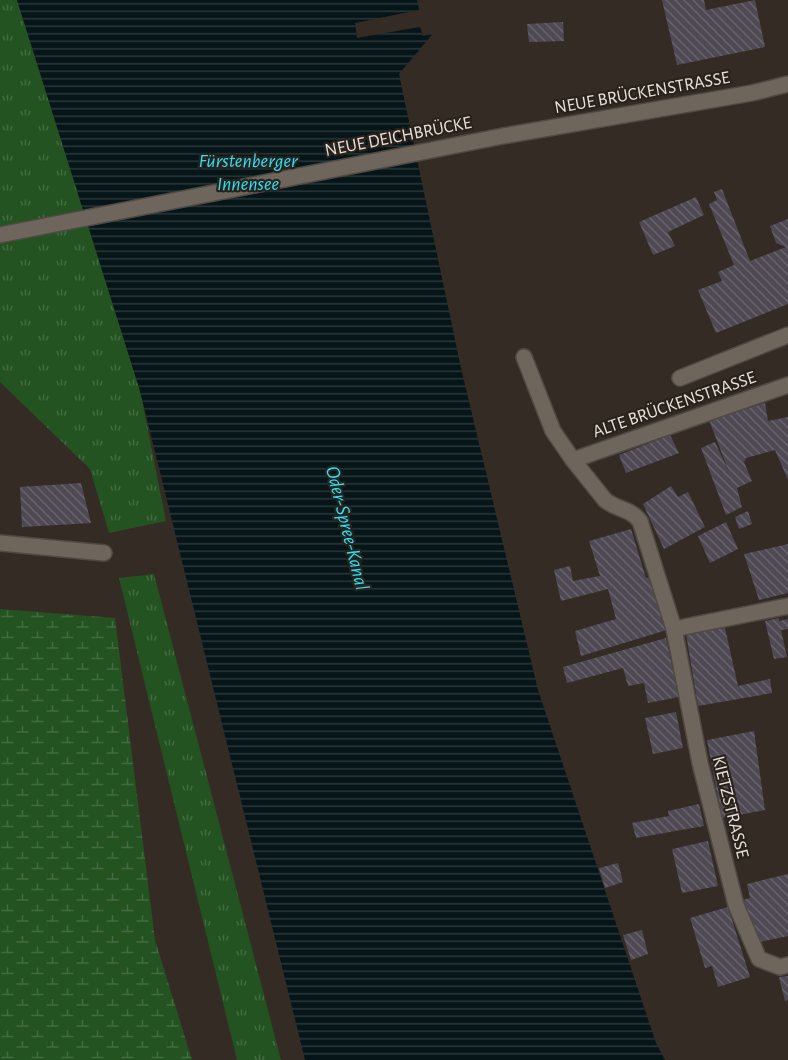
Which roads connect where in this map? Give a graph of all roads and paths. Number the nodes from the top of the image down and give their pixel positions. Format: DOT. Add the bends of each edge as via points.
graph roads {
  1 [pos="788,84"];
  2 [pos="502,136"];
  3 [pos="0,234"];
  4 [pos="788,335"];
  5 [pos="524,357"];
  6 [pos="680,378"];
  7 [pos="788,385"];
  8 [pos="573,460"];
  9 [pos="0,543"];
  10 [pos="104,553"];
  11 [pos="788,606"];
  12 [pos="674,629"];
  13 [pos="788,965"];
  1 -- 2 [label="street, NEUE BRÜCKENSTRASSE"];
  2 -- 3 [label="street, NEUE DEICHBRÜCKE"];
  4 -- 6 [label="street, ALTE BRÜCKENSTRASSE"];
  5 -- 8 [label="street, KIETZSTRASSE" via="553,431"];
  7 -- 8 [label="street, ALTE BRÜCKENSTRASSE"];
  8 -- 12 [label="street, KIETZSTRASSE" via="610,504 632,511 640,520"];
  9 -- 10 [label="street"];
  11 -- 12 [label="street"];
  12 -- 13 [label="street, KIETZSTRASSE" via="700,764 736,905 759,959 780,968"];
}
